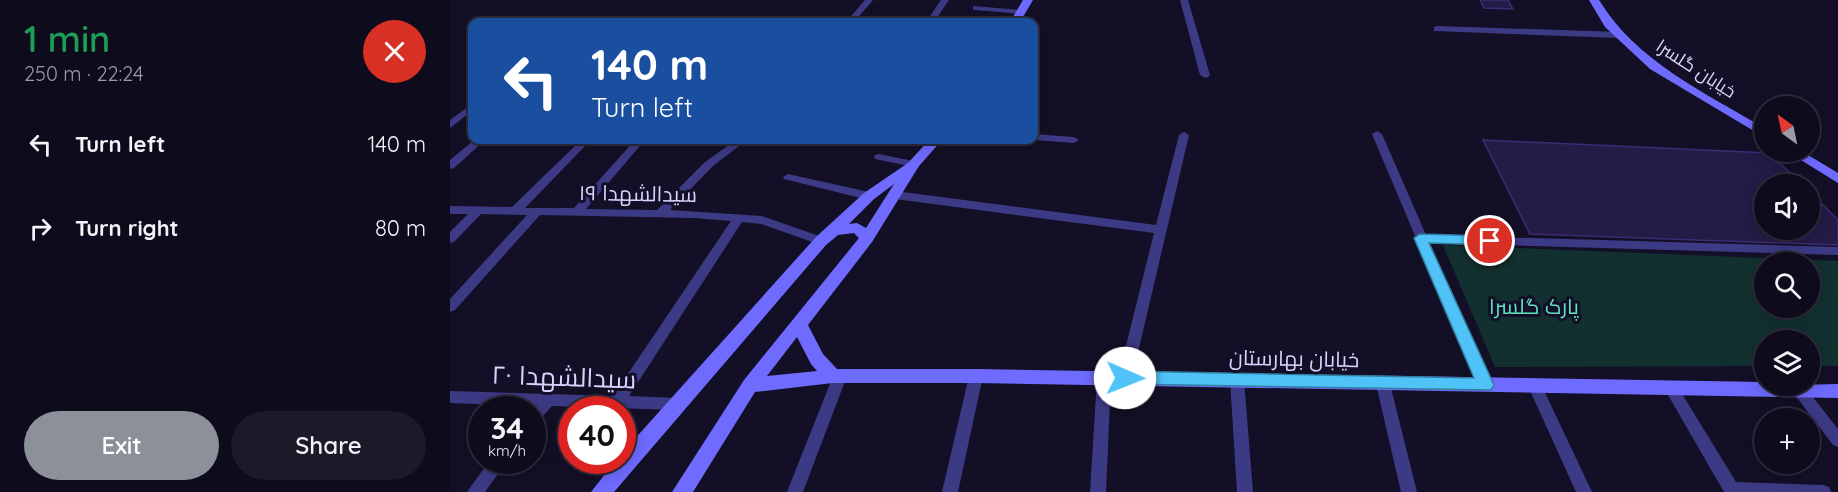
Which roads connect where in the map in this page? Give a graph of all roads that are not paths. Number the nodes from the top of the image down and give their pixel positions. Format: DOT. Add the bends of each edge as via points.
graph roads {
  1 [pos="869,0"];
  2 [pos="945,0"];
  3 [pos="1028,0"];
  4 [pos="1184,0"];
  5 [pos="1594,0"];
  6 [pos="976,8"];
  7 [pos="1021,12"];
  8 [pos="853,18"];
  9 [pos="933,18"];
  10 [pos="1017,18"];
  11 [pos="1437,29"];
  12 [pos="1619,35"];
  13 [pos="1205,75"];
  14 [pos="468,110"];
  15 [pos="450,125"];
  16 [pos="1754,127"];
  17 [pos="1377,134"];
  18 [pos="1184,135"];
  19 [pos="1038,136"];
  20 [pos="1074,140"];
  21 [pos="475,144"];
  22 [pos="582,144"];
  23 [pos="636,144"];
  24 [pos="736,144"];
  25 [pos="927,144"];
  26 [pos="879,157"];
  27 [pos="1811,162"];
  28 [pos="914,164"];
  29 [pos="450,165"];
  30 [pos="788,177"];
  31 [pos="1838,179"];
  32 [pos="895,195"];
  33 [pos="869,196"];
  34 [pos="450,210"];
  35 [pos="478,211"];
  36 [pos="515,211"];
  37 [pos="536,212"];
  38 [pos="577,212"];
  39 [pos="660,213"];
  40 [pos="739,218"];
  41 [pos="1161,230"];
  42 [pos="827,236"];
  43 [pos="867,238"];
  44 [pos="1420,238"];
  45 [pos="450,239"];
  46 [pos="1838,251"];
  47 [pos="450,307"];
  48 [pos="800,326"];
  49 [pos="836,376"];
  50 [pos="976,376"];
  51 [pos="1125,378"];
  52 [pos="1104,379"];
  53 [pos="1237,380"];
  54 [pos="1383,384"];
  55 [pos="750,385"];
  56 [pos="1485,385"];
  57 [pos="1535,386"];
  58 [pos="1671,388"];
  59 [pos="1754,390"];
  60 [pos="1820,391"];
  61 [pos="1838,391"];
  62 [pos="621,396"];
  63 [pos="1804,396"];
  64 [pos="450,397"];
  65 [pos="548,400"];
  66 [pos="558,400"];
  67 [pos="546,402"];
  68 [pos="636,403"];
  69 [pos="677,404"];
  70 [pos="1838,440"];
  71 [pos="489,474"];
  72 [pos="1732,491"];
  73 [pos="475,492"];
  74 [pos="601,492"];
  75 [pos="682,492"];
  76 [pos="795,492"];
  77 [pos="950,492"];
  78 [pos="1098,492"];
  79 [pos="1245,492"];
  80 [pos="1409,492"];
  81 [pos="1584,492"];
  82 [pos="1823,492"];
  1 -- 8 [label="street"];
  2 -- 9 [label="street"];
  3 -- 7 [label="street"];
  4 -- 13 [label="street"];
  5 -- 12 [label="street, خیابان گلسرا"];
  6 -- 7 [label="street"];
  7 -- 10 [label="street"];
  11 -- 12 [label="street"];
  12 -- 16 [label="street, خیابان گلسرا" via="1654,67"];
  14 -- 15 [label="street"];
  17 -- 44 [label="street"];
  18 -- 41 [label="street"];
  19 -- 20 [label="street"];
  21 -- 29 [label="street"];
  22 -- 36 [label="street"];
  23 -- 38 [label="street"];
  24 -- 39 [label="street" via="709,164"];
  25 -- 28 [label="street"];
  26 -- 28 [label="street"];
  27 -- 31 [label="street"];
  28 -- 32 [label="street"];
  28 -- 33 [label="street"];
  30 -- 33 [label="street"];
  32 -- 41 [label="street"];
  32 -- 43 [label="street"];
  33 -- 42 [label="street"];
  34 -- 35 [label="street, سیدالشهدا ۱۹"];
  35 -- 36 [label="street, سیدالشهدا ۱۹"];
  35 -- 45 [label="street"];
  36 -- 37 [label="street, سیدالشهدا ۱۹"];
  37 -- 38 [label="street, سیدالشهدا ۱۹"];
  37 -- 47 [label="street"];
  38 -- 39 [label="street, سیدالشهدا ۱۹"];
  39 -- 40 [label="street, سیدالشهدا ۱۹"];
  40 -- 42 [label="street, سیدالشهدا ۱۹"];
  40 -- 62 [label="street"];
  41 -- 51 [label="street"];
  42 -- 43 [label="street" via="856,228"];
  42 -- 69 [label="street"];
  43 -- 48 [label="street"];
  44 -- 46 [label="street"];
  44 -- 56 [label="street"];
  48 -- 49 [label="street" via="817,358"];
  48 -- 55 [label="street"];
  49 -- 50 [label="street, خیابان بهارستان"];
  49 -- 55 [label="street, خیابان بهارستان"];
  49 -- 76 [label="street"];
  50 -- 52 [label="street, خیابان بهارستان"];
  50 -- 77 [label="street"];
  51 -- 52 [label="street, خیابان بهارستان"];
  51 -- 53 [label="street, خیابان بهارستان"];
  52 -- 78 [label="street"];
  53 -- 54 [label="street, خیابان بهارستان"];
  53 -- 79 [label="street"];
  54 -- 56 [label="street, خیابان بهارستان"];
  54 -- 80 [label="street"];
  55 -- 75 [label="street"];
  56 -- 57 [label="street, خیابان بهارستان"];
  57 -- 58 [label="street, خیابان بهارستان"];
  57 -- 81 [label="street"];
  58 -- 59 [label="street, خیابان بهارستان"];
  58 -- 72 [label="street"];
  60 -- 61 [label="street, خیابان بهارستان"];
  63 -- 70 [label="street"];
  64 -- 65 [label="street, سیدالشهدا ۲۰"];
  65 -- 66 [label="street, سیدالشهدا ۲۰"];
  65 -- 67 [label="street"];
  68 -- 69 [label="street, سیدالشهدا ۲۰"];
  69 -- 74 [label="street"];
  71 -- 73 [label="street"];
  72 -- 82 [label="street"];
}
